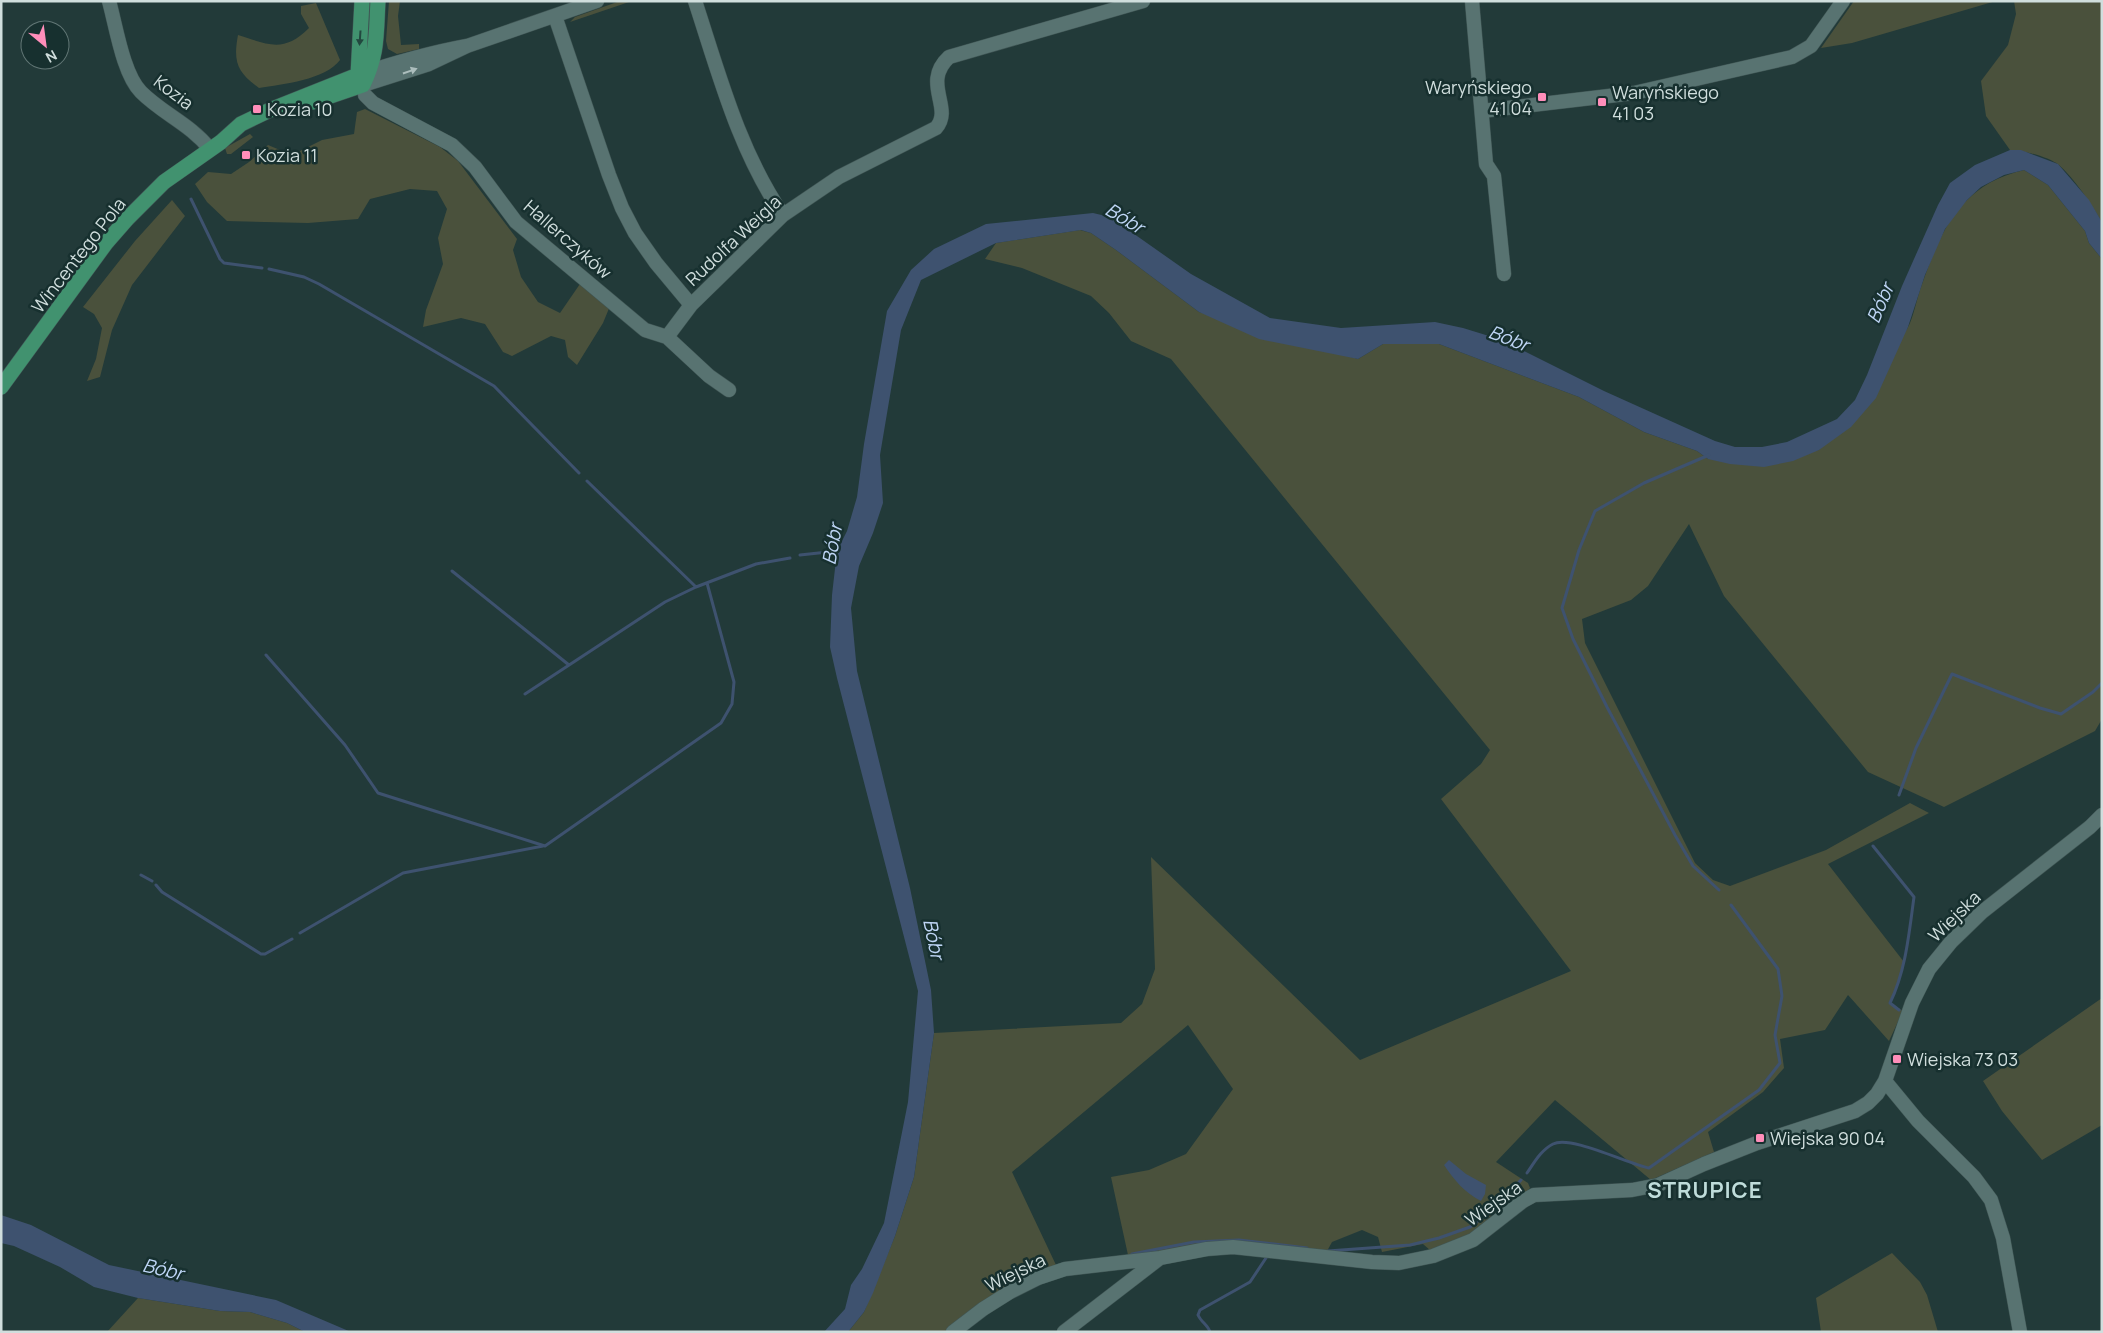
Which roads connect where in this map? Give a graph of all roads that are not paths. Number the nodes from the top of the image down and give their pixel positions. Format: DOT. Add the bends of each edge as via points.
graph roads {
  1 [pos="109,1"];
  2 [pos="362,1"];
  3 [pos="378,1"];
  4 [pos="596,1"];
  5 [pos="695,1"];
  6 [pos="1144,1"];
  7 [pos="1472,1"];
  8 [pos="1843,1"];
  9 [pos="555,16"];
  10 [pos="467,46"];
  11 [pos="376,48"];
  12 [pos="397,61"];
  13 [pos="364,82"];
  14 [pos="1482,111"];
  15 [pos="216,145"];
  16 [pos="783,215"];
  17 [pos="1504,274"];
  18 [pos="691,305"];
  19 [pos="667,338"];
  20 [pos="1,386"];
  21 [pos="728,390"];
  22 [pos="2102,816"];
  23 [pos="1885,1081"];
  24 [pos="1160,1258"];
  25 [pos="953,1332"];
  26 [pos="1064,1332"];
  27 [pos="2020,1332"];
  1 -- 15 [label="street, Kozia" via="126,69 140,91"];
  2 -- 13 [label="main road, one-way"];
  3 -- 11 [label="main road"];
  4 -- 9 [label="street, Wincentego Pola"];
  5 -- 16 [label="street" via="748,153 763,185"];
  6 -- 16 [label="street, Rudolfa Weigla" via="949,57 937,76 941,123 929,133 839,177"];
  7 -- 14 [label="street"];
  8 -- 14 [label="street" via="1811,46 1792,57 1634,93"];
  9 -- 10 [label="street, Wincentego Pola"];
  9 -- 18 [label="street" via="622,208 656,263"];
  10 -- 12 [label="street, Wincentego Pola"];
  13 -- 10 [label="street, Wincentego Pola, one-way" via="429,64"];
  11 -- 12 [label="street" via="387,59"];
  11 -- 13 [label="main road"];
  12 -- 13 [label="street, Wincentego Pola"];
  13 -- 15 [label="main road, Wincentego Pola" via="270,110 241,124"];
  13 -- 19 [label="street, Hallerczyków" via="373,102 452,145 475,167 516,222 645,330"];
  14 -- 17 [label="street" via="1486,164 1494,176"];
  15 -- 20 [label="main road, Wincentego Pola" via="164,182 127,219"];
  16 -- 18 [label="street, Rudolfa Weigla"];
  18 -- 19 [label="street, Rudolfa Weigla"];
  19 -- 21 [label="street, Hallerczyków"];
  22 -- 23 [label="street, Wiejska" via="1982,912 1951,942 1929,969 1912,1003"];
  23 -- 24 [label="street, Wiejska" via="1877,1094 1855,1111 1757,1143 1658,1185 1632,1190 1534,1195 1523,1200 1473,1240 1433,1256 1399,1263 1372,1262 1233,1247"];
  23 -- 27 [label="street" via="1918,1121 1974,1177 1991,1200 2003,1238"];
  24 -- 25 [label="street, Wiejska" via="1065,1269 1038,1278 983,1309"];
  24 -- 26 [label="street, Wiejska"];
}
